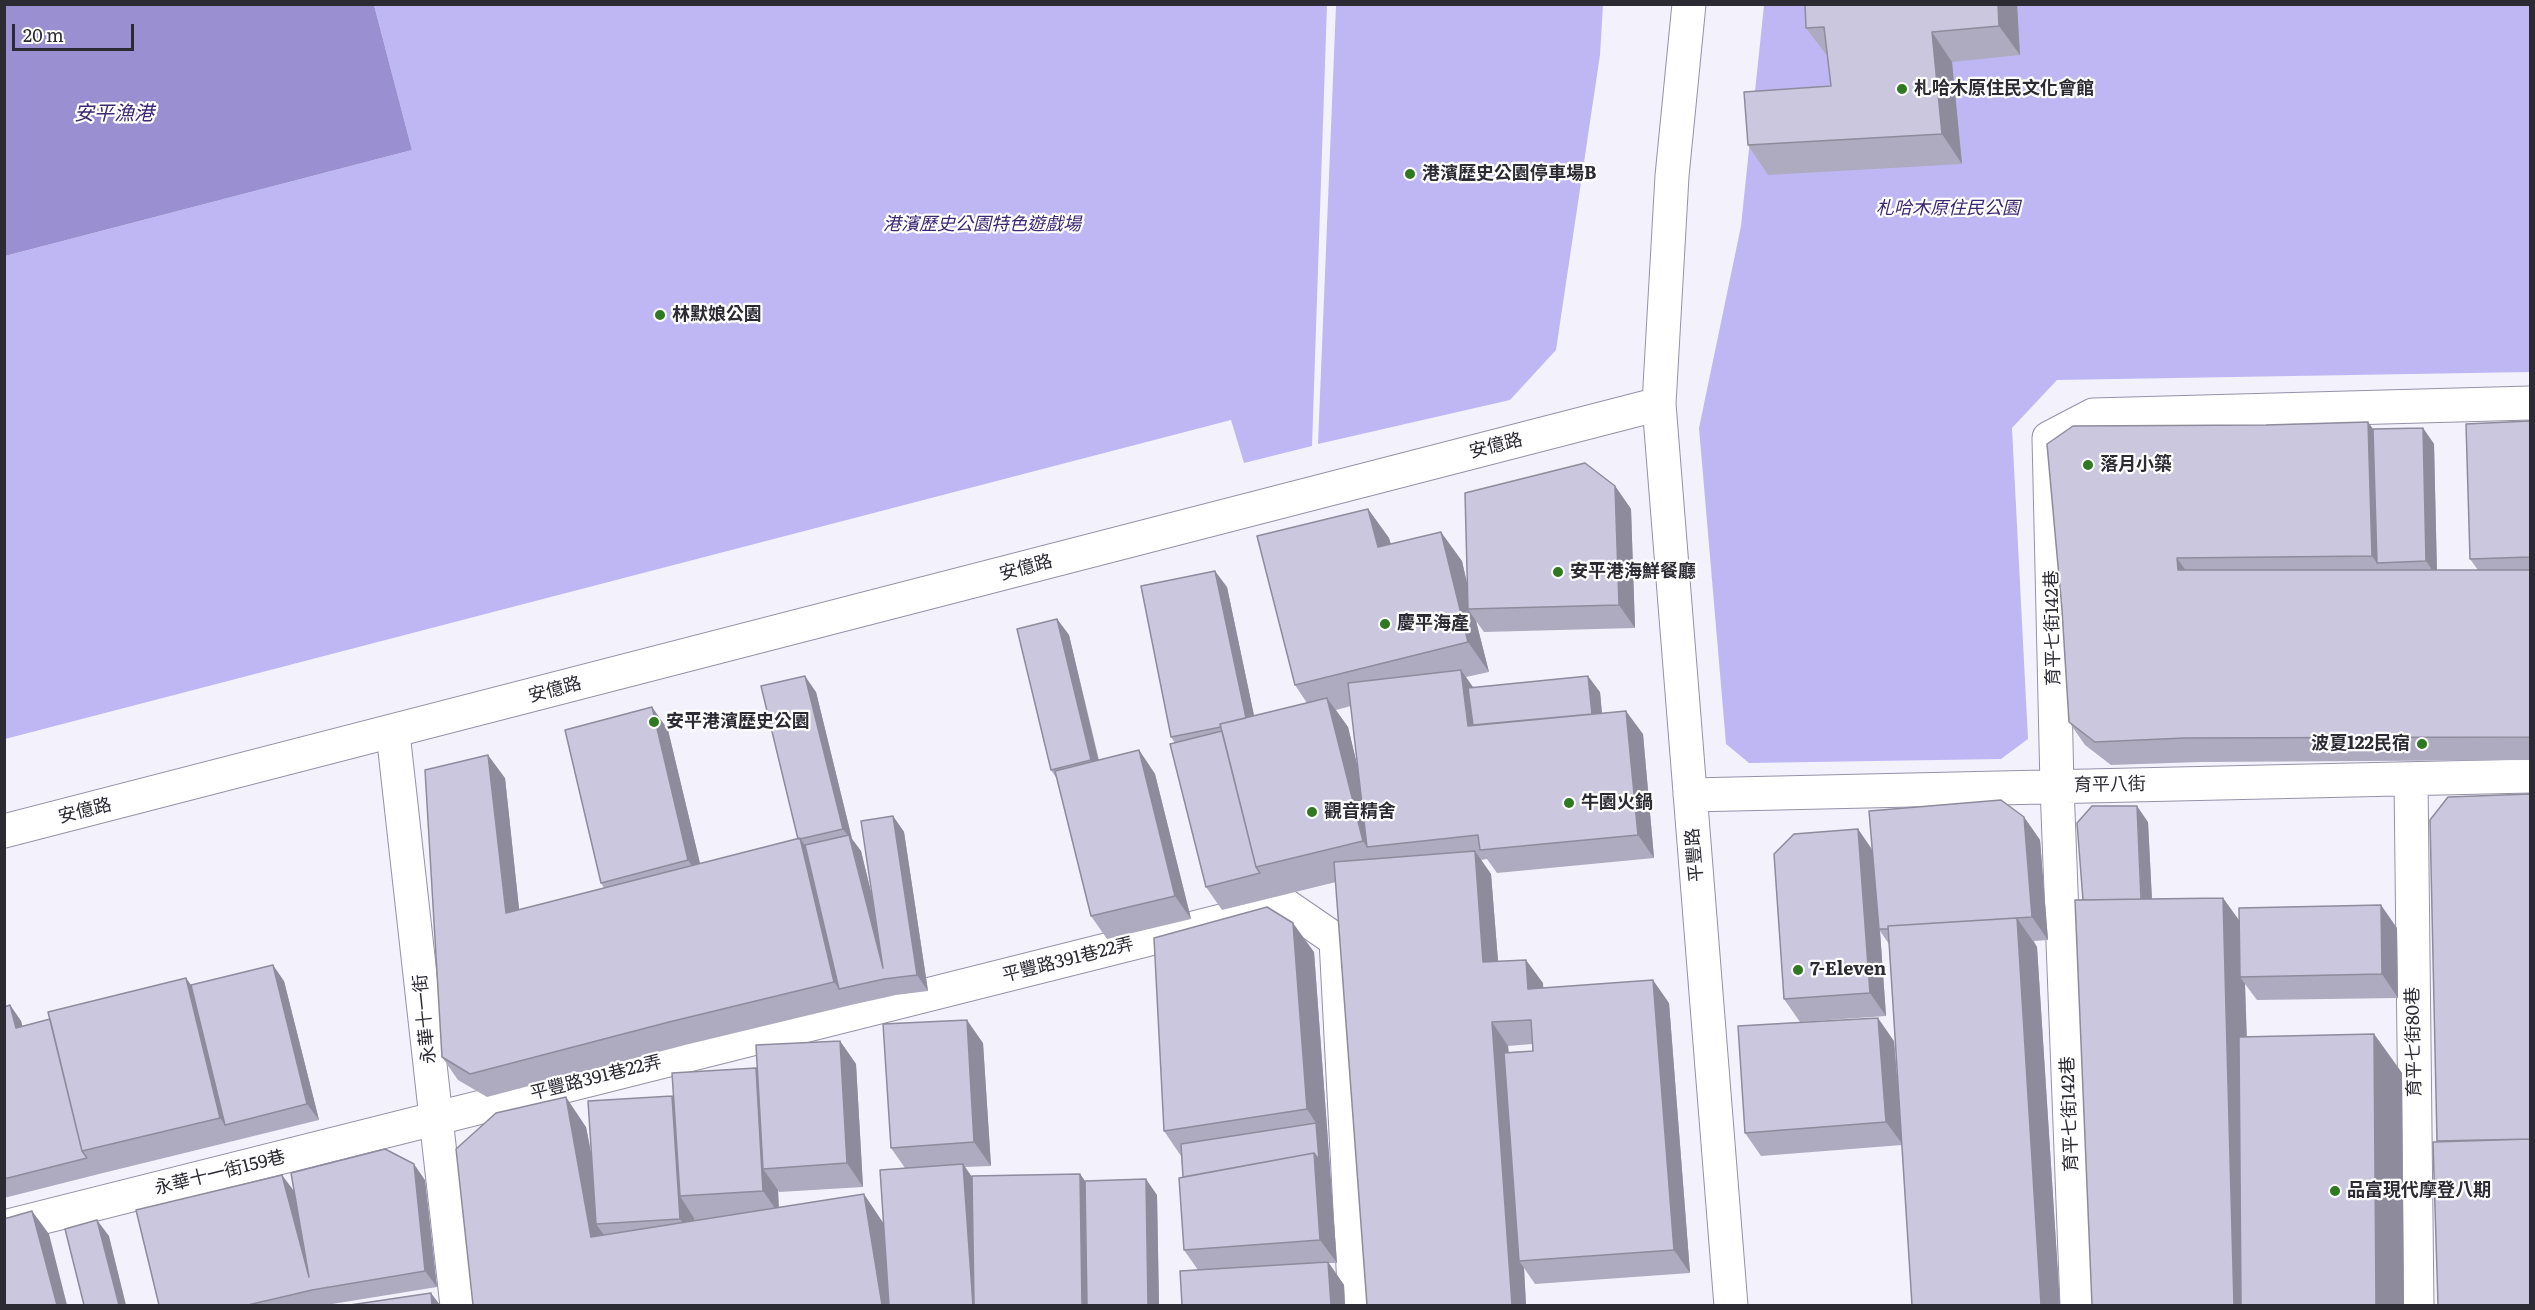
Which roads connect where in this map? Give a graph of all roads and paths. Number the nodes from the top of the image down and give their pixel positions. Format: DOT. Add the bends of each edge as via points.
graph roads {
  1 [pos="1689,4"];
  2 [pos="2530,403"];
  3 [pos="1659,404"];
  4 [pos="393,732"];
  5 [pos="2530,776"];
  6 [pos="2411,779"];
  7 [pos="2057,786"];
  8 [pos="1690,795"];
  9 [pos="4,831"];
  10 [pos="436,1118"];
  11 [pos="4,1227"];
  12 [pos="457,1305"];
  13 [pos="1355,1305"];
  14 [pos="1731,1305"];
  15 [pos="2077,1305"];
  16 [pos="2417,1305"];
  1 -- 3 [label="street" via="1672,176"];
  2 -- 7 [label="street, 育平七街142巷" via="2093,415 2049,438"];
  3 -- 4 [label="street, 安億路"];
  3 -- 8 [label="street, 平豐路"];
  4 -- 9 [label="street, 安億路"];
  4 -- 10 [label="street, 永華十一街"];
  5 -- 6 [label="street, 育平八街"];
  6 -- 7 [label="street, 育平八街"];
  6 -- 16 [label="street, 育平七街80巷"];
  7 -- 8 [label="street, 育平八街"];
  7 -- 15 [label="street, 育平七街142巷"];
  8 -- 14 [label="street, 平豐路"];
  10 -- 11 [label="street, 永華十一街159巷"];
  10 -- 12 [label="street, 永華十一街"];
  10 -- 13 [label="street, 平豐路391巷22弄" via="1285,905 1336,940"];
}
